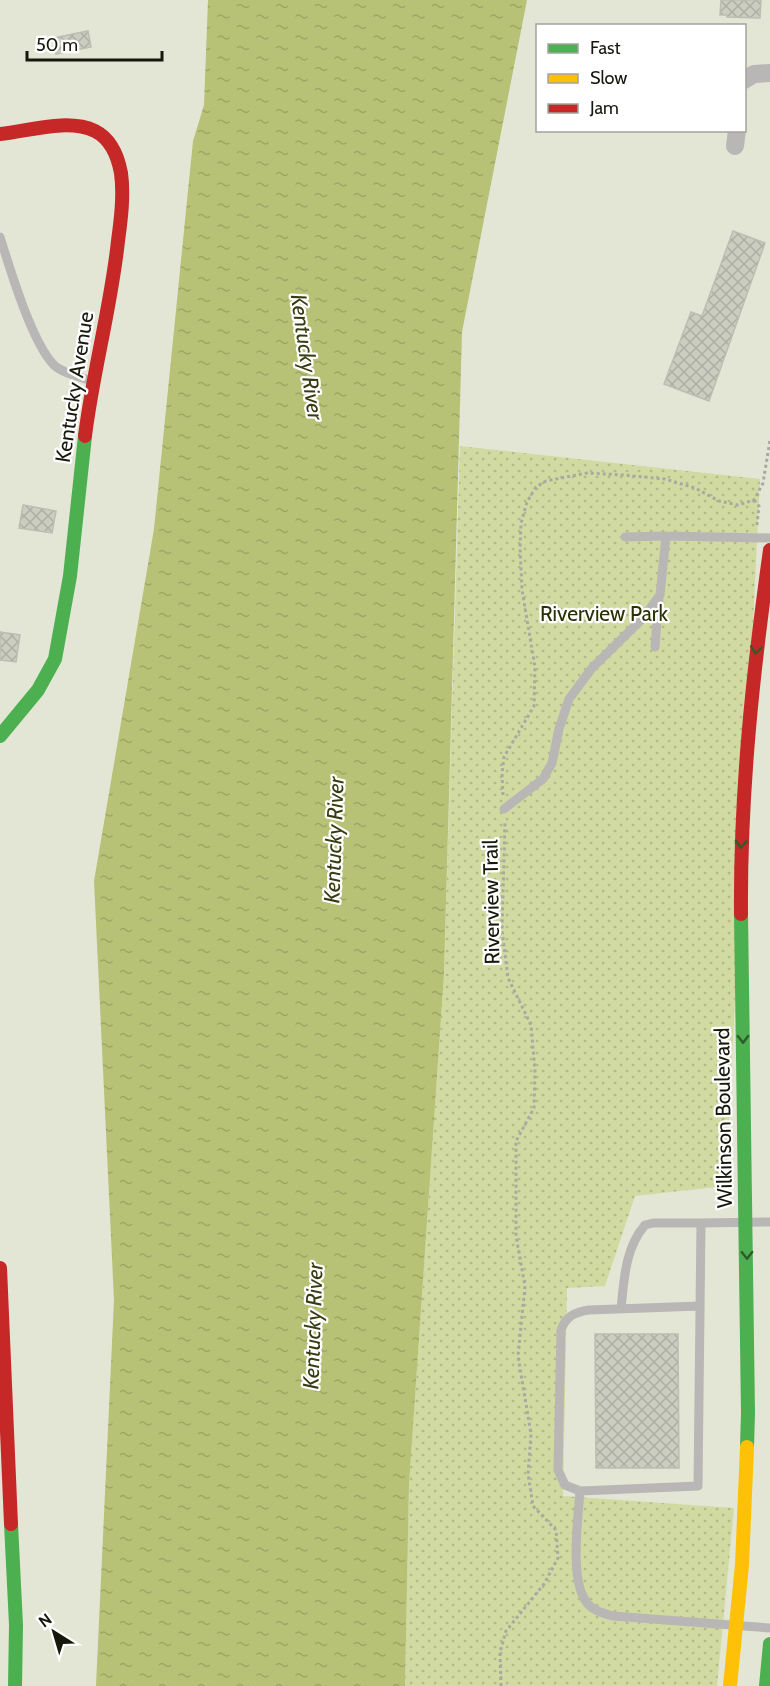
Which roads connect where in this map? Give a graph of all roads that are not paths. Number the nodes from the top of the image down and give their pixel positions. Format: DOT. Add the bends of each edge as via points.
graph roads {
  1 [pos="770,73"];
  2 [pos="746,79"];
  3 [pos="0,134"];
  4 [pos="0,237"];
  5 [pos="94,382"];
  6 [pos="666,536"];
  7 [pos="625,537"];
  8 [pos="770,538"];
  9 [pos="770,550"];
  10 [pos="660,595"];
  11 [pos="655,647"];
  12 [pos="0,736"];
  13 [pos="504,809"];
  14 [pos="746,1221"];
  15 [pos="770,1222"];
  16 [pos="701,1223"];
  17 [pos="0,1268"];
  18 [pos="700,1306"];
  19 [pos="621,1309"];
  20 [pos="580,1491"];
  21 [pos="8,1623"];
  22 [pos="736,1625"];
  23 [pos="770,1628"];
  24 [pos="766,1644"];
  25 [pos="15,1686"];
  26 [pos="730,1686"];
  27 [pos="766,1686"];
  1 -- 2 [label="street"];
  3 -- 5 [label="main road, Kentucky Avenue" via="70,126 88,128 104,137 115,152 121,171 120,218"];
  4 -- 5 [label="lane" via="44,352 55,367"];
  5 -- 12 [label="main road, Kentucky Avenue" via="61,638 42,683"];
  6 -- 7 [label="lane"];
  6 -- 8 [label="lane"];
  6 -- 10 [label="lane"];
  9 -- 14 [label="main road, Wilkinson Boulevard, one-way" via="753,673 742,810"];
  10 -- 11 [label="lane"];
  10 -- 13 [label="lane" via="643,618 592,668 569,699 552,764 543,779"];
  14 -- 15 [label="lane"];
  14 -- 16 [label="lane"];
  14 -- 22 [label="main road, Wilkinson Boulevard, one-way" via="748,1413"];
  16 -- 18 [label="lane"];
  16 -- 19 [label="lane" via="645,1225 626,1266"];
  17 -- 21 [label="main road"];
  18 -- 19 [label="lane"];
  18 -- 20 [label="lane" via="698,1486"];
  19 -- 20 [label="lane" via="579,1312 569,1316 561,1330 558,1470 565,1485"];
  20 -- 22 [label="lane" via="576,1569 585,1601 601,1613 613,1616"];
  21 -- 25 [label="main road"];
  22 -- 23 [label="lane"];
  22 -- 26 [label="main road, Wilkinson Boulevard" via="741,1642"];
  24 -- 27 [label="main road"];
}
